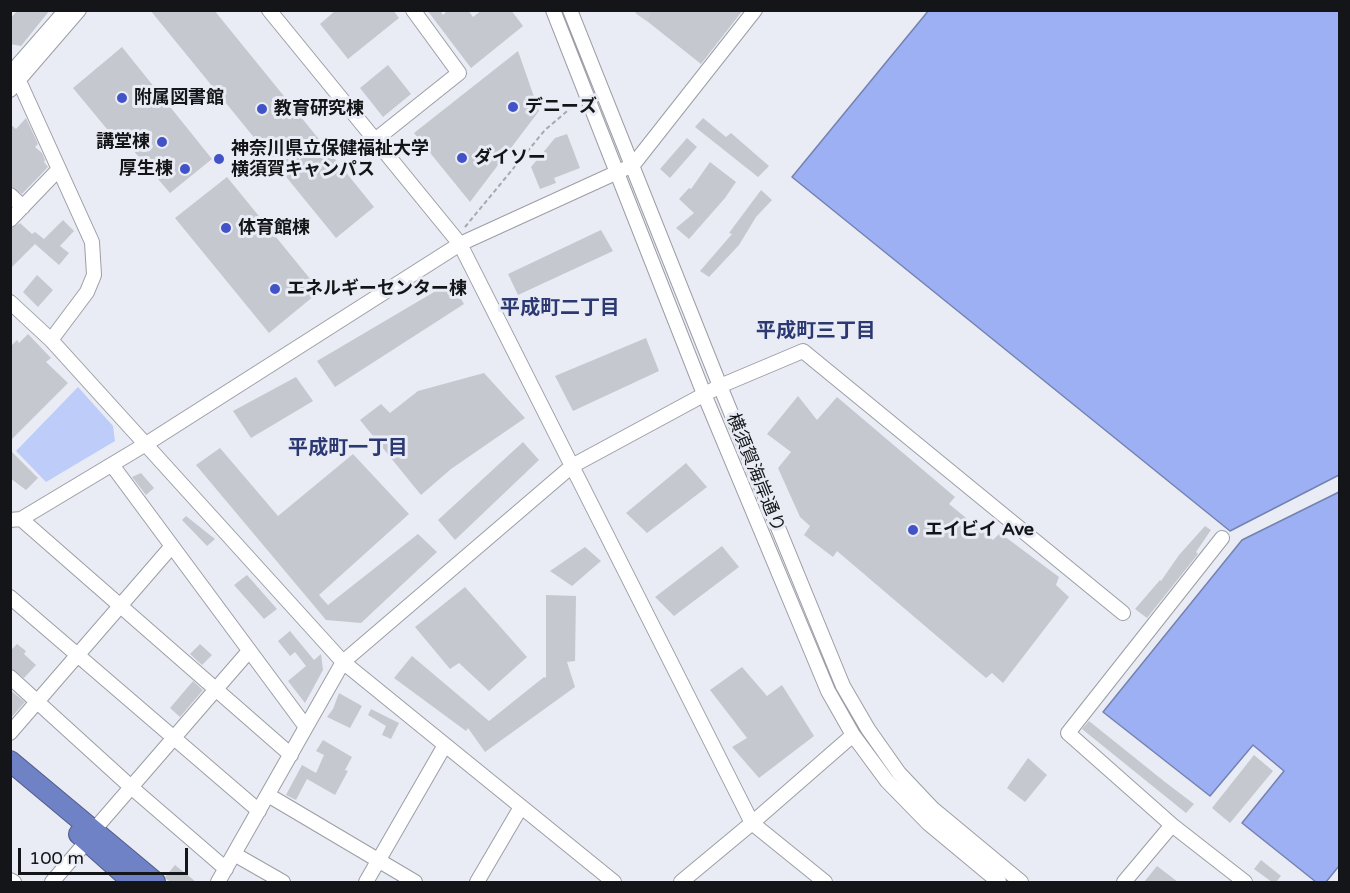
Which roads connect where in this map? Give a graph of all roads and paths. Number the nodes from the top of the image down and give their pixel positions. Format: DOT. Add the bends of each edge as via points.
graph roads {
  1 [pos="66,10"];
  2 [pos="79,10"];
  3 [pos="269,10"];
  4 [pos="413,10"];
  5 [pos="554,10"];
  6 [pos="570,10"];
  7 [pos="755,10"];
  8 [pos="12,78"];
  9 [pos="572,107"];
  10 [pos="375,140"];
  11 [pos="633,165"];
  12 [pos="59,169"];
  13 [pos="618,174"];
  14 [pos="10,195"];
  15 [pos="23,207"];
  16 [pos="10,220"];
  17 [pos="457,241"];
  18 [pos="10,302"];
  19 [pos="51,340"];
  20 [pos="720,386"];
  21 [pos="704,394"];
  22 [pos="146,444"];
  23 [pos="112,465"];
  24 [pos="572,466"];
  25 [pos="16,519"];
  26 [pos="1222,538"];
  27 [pos="172,546"];
  28 [pos="10,597"];
  29 [pos="119,606"];
  30 [pos="1123,613"];
  31 [pos="249,651"];
  32 [pos="78,655"];
  33 [pos="343,662"];
  34 [pos="10,677"];
  35 [pos="217,689"];
  36 [pos="37,701"];
  37 [pos="306,728"];
  38 [pos="10,733"];
  39 [pos="853,735"];
  40 [pos="175,738"];
  41 [pos="445,745"];
  42 [pos="291,755"];
  43 [pos="10,761"];
  44 [pos="10,777"];
  45 [pos="132,788"];
  46 [pos="268,795"];
  47 [pos="520,807"];
  48 [pos="259,811"];
  49 [pos="752,823"];
  50 [pos="1172,825"];
  51 [pos="91,836"];
  52 [pos="234,854"];
  53 [pos="378,861"];
  54 [pos="226,869"];
  55 [pos="10,879"];
  56 [pos="14,882"];
  57 [pos="52,882"];
  58 [pos="133,882"];
  59 [pos="155,882"];
  60 [pos="218,882"];
  61 [pos="283,882"];
  62 [pos="366,882"];
  63 [pos="415,882"];
  64 [pos="477,882"];
  65 [pos="614,882"];
  66 [pos="681,882"];
  67 [pos="825,882"];
  68 [pos="999,882"];
  69 [pos="1021,882"];
  70 [pos="1124,882"];
  71 [pos="1245,882"];
  1 -- 8 [label="street"];
  2 -- 8 [label="street"];
  3 -- 10 [label="street"];
  4 -- 10 [label="street" via="459,73"];
  5 -- 13 [label="street"];
  6 -- 11 [label="street, 横須賀海岸通り"];
  7 -- 11 [label="street"];
  8 -- 12 [label="street"];
  9 -- 17 [label="path" via="545,130"];
  10 -- 17 [label="street"];
  11 -- 13 [label="street"];
  11 -- 20 [label="street, 横須賀海岸通り"];
  12 -- 15 [label="street"];
  12 -- 19 [label="street" via="92,242 94,275 87,292"];
  13 -- 17 [label="street"];
  13 -- 21 [label="street"];
  14 -- 15 [label="street"];
  15 -- 16 [label="street"];
  17 -- 22 [label="street"];
  17 -- 24 [label="street"];
  18 -- 19 [label="street"];
  19 -- 22 [label="street"];
  20 -- 21 [label="street"];
  20 -- 30 [label="street" via="803,351"];
  20 -- 69 [label="street, 横須賀海岸通り" via="843,686 868,729 899,773 933,809"];
  21 -- 24 [label="street"];
  21 -- 39 [label="street" via="828,691"];
  22 -- 23 [label="street"];
  22 -- 33 [label="street"];
  23 -- 25 [label="street"];
  23 -- 27 [label="street"];
  24 -- 33 [label="street"];
  24 -- 49 [label="street"];
  25 -- 29 [label="street"];
  26 -- 50 [label="street" via="1068,733"];
  27 -- 29 [label="street"];
  27 -- 31 [label="street"];
  28 -- 32 [label="street"];
  29 -- 32 [label="street"];
  29 -- 35 [label="street"];
  31 -- 35 [label="street"];
  31 -- 37 [label="street"];
  32 -- 36 [label="street"];
  32 -- 40 [label="street"];
  33 -- 37 [label="street"];
  33 -- 41 [label="street"];
  34 -- 36 [label="street"];
  35 -- 40 [label="street"];
  35 -- 42 [label="street"];
  36 -- 38 [label="street"];
  36 -- 45 [label="street"];
  37 -- 42 [label="street"];
  39 -- 49 [label="street"];
  39 -- 68 [label="street" via="887,780 928,823"];
  40 -- 45 [label="street"];
  40 -- 48 [label="street"];
  41 -- 47 [label="street"];
  41 -- 53 [label="street"];
  42 -- 46 [label="street"];
  43 -- 51 [label="highway"];
  44 -- 51 [label="highway"];
  45 -- 51 [label="street"];
  45 -- 54 [label="street"];
  46 -- 48 [label="street"];
  46 -- 53 [label="street"];
  47 -- 64 [label="street"];
  47 -- 65 [label="street"];
  48 -- 52 [label="street"];
  49 -- 66 [label="street"];
  49 -- 67 [label="street"];
  50 -- 70 [label="street"];
  50 -- 71 [label="street"];
  51 -- 57 [label="street"];
  51 -- 58 [label="highway"];
  51 -- 59 [label="highway"];
  52 -- 54 [label="street"];
  52 -- 61 [label="street"];
  53 -- 62 [label="street"];
  53 -- 63 [label="street"];
  54 -- 60 [label="street"];
  55 -- 56 [label="street"];
}
